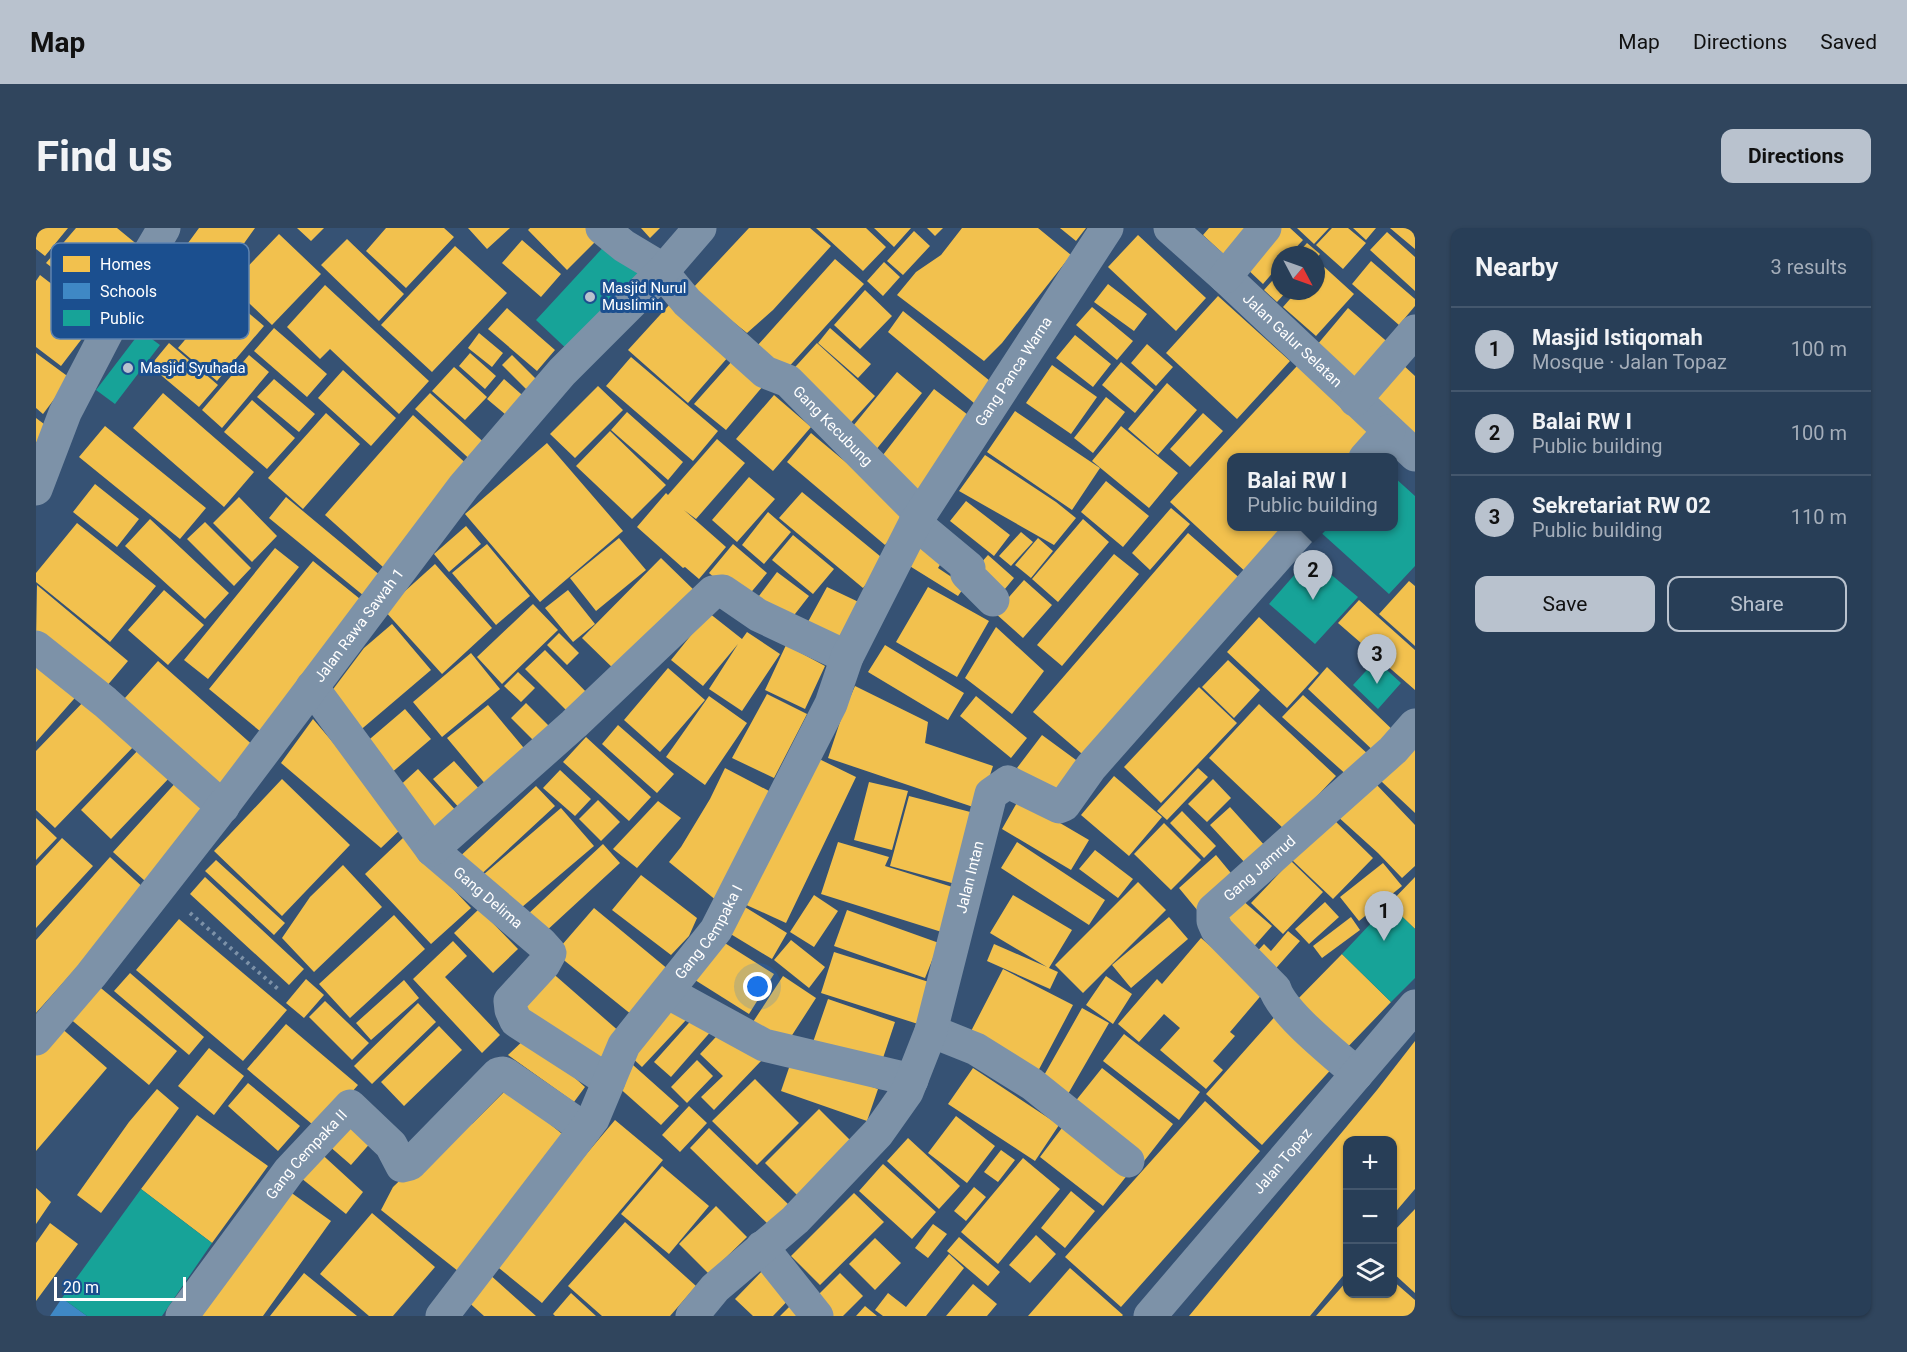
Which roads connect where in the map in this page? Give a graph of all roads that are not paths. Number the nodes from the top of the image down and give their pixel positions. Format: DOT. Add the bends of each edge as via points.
graph roads {
  1 [pos="164,228"];
  2 [pos="602,228"];
  3 [pos="700,228"];
  4 [pos="1107,228"];
  5 [pos="1170,228"];
  6 [pos="1265,228"];
  7 [pos="155,243"];
  8 [pos="658,268"];
  9 [pos="1225,277"];
  10 [pos="1415,331"];
  11 [pos="103,339"];
  12 [pos="1355,400"];
  13 [pos="1389,431"];
  14 [pos="1369,453"];
  15 [pos="1415,455"];
  16 [pos="36,489"];
  17 [pos="918,519"];
  18 [pos="1300,531"];
  19 [pos="993,600"];
  20 [pos="36,647"];
  21 [pos="847,657"];
  22 [pos="312,687"];
  23 [pos="1415,725"];
  24 [pos="223,807"];
  25 [pos="432,850"];
  26 [pos="667,992"];
  27 [pos="1415,1006"];
  28 [pos="931,1031"];
  29 [pos="36,1039"];
  30 [pos="1357,1074"];
  31 [pos="912,1080"];
  32 [pos="609,1081"];
  33 [pos="585,1129"];
  34 [pos="1128,1161"];
  35 [pos="762,1247"];
  36 [pos="182,1316"];
  37 [pos="442,1316"];
  38 [pos="693,1316"];
  39 [pos="817,1316"];
  40 [pos="1150,1316"];
  1 -- 7 [label="street"];
  2 -- 8 [label="street"];
  3 -- 8 [label="street, Jalan Rawa Sawah 1"];
  4 -- 17 [label="street, Gang Panca Warna"];
  5 -- 9 [label="street, Jalan Galur Selatan"];
  6 -- 9 [label="street"];
  8 -- 17 [label="street, Gang Kecubung" via="687,302 765,372 788,381"];
  8 -- 22 [label="street, Jalan Rawa Sawah 1" via="464,486"];
  9 -- 12 [label="street, Jalan Galur Selatan"];
  10 -- 12 [label="street"];
  11 -- 16 [label="street" via="65,412"];
  12 -- 13 [label="street, Jalan Galur Selatan"];
  13 -- 14 [label="street"];
  13 -- 15 [label="street, Jalan Galur Selatan"];
  17 -- 19 [label="street, Gang Kecubung" via="969,568 967,574"];
  17 -- 21 [label="street, Gang Cempaka I"];
  18 -- 28 [label="street, Jalan Intan" via="1091,767 1064,805 1059,807 1008,782 991,794"];
  20 -- 24 [label="street" via="105,702"];
  21 -- 25 [label="street" via="758,615 723,591 713,592 574,724"];
  21 -- 26 [label="street, Gang Cempaka I" via="831,704 716,930"];
  22 -- 24 [label="street, Jalan Rawa Sawah 1"];
  22 -- 25 [label="street, Gang Delima"];
  23 -- 30 [label="street, Gang Jamrud" via="1393,750 1213,910 1217,930 1275,988 1296,1017"];
  24 -- 29 [label="street, Jalan Rawa Sawah 1"];
  25 -- 32 [label="street, Gang Delima" via="550,953 510,1001 516,1021"];
  26 -- 31 [label="street" via="764,1045"];
  26 -- 32 [label="street, Gang Cempaka I" via="624,1045"];
  27 -- 30 [label="street, Jalan Topaz"];
  28 -- 31 [label="street, Jalan Intan"];
  28 -- 34 [label="street" via="976,1049 1032,1084"];
  30 -- 40 [label="street, Jalan Topaz"];
  31 -- 35 [label="street, Jalan Intan" via="878,1133 795,1220"];
  32 -- 33 [label="street, Gang Cempaka I"];
  33 -- 36 [label="street, Gang Cempaka II" via="502,1073 410,1164 402,1166 391,1145 350,1106 289,1171"];
  33 -- 37 [label="street, Gang Cempaka I"];
  35 -- 38 [label="street, Jalan Intan" via="715,1288"];
  35 -- 39 [label="street"];
}
